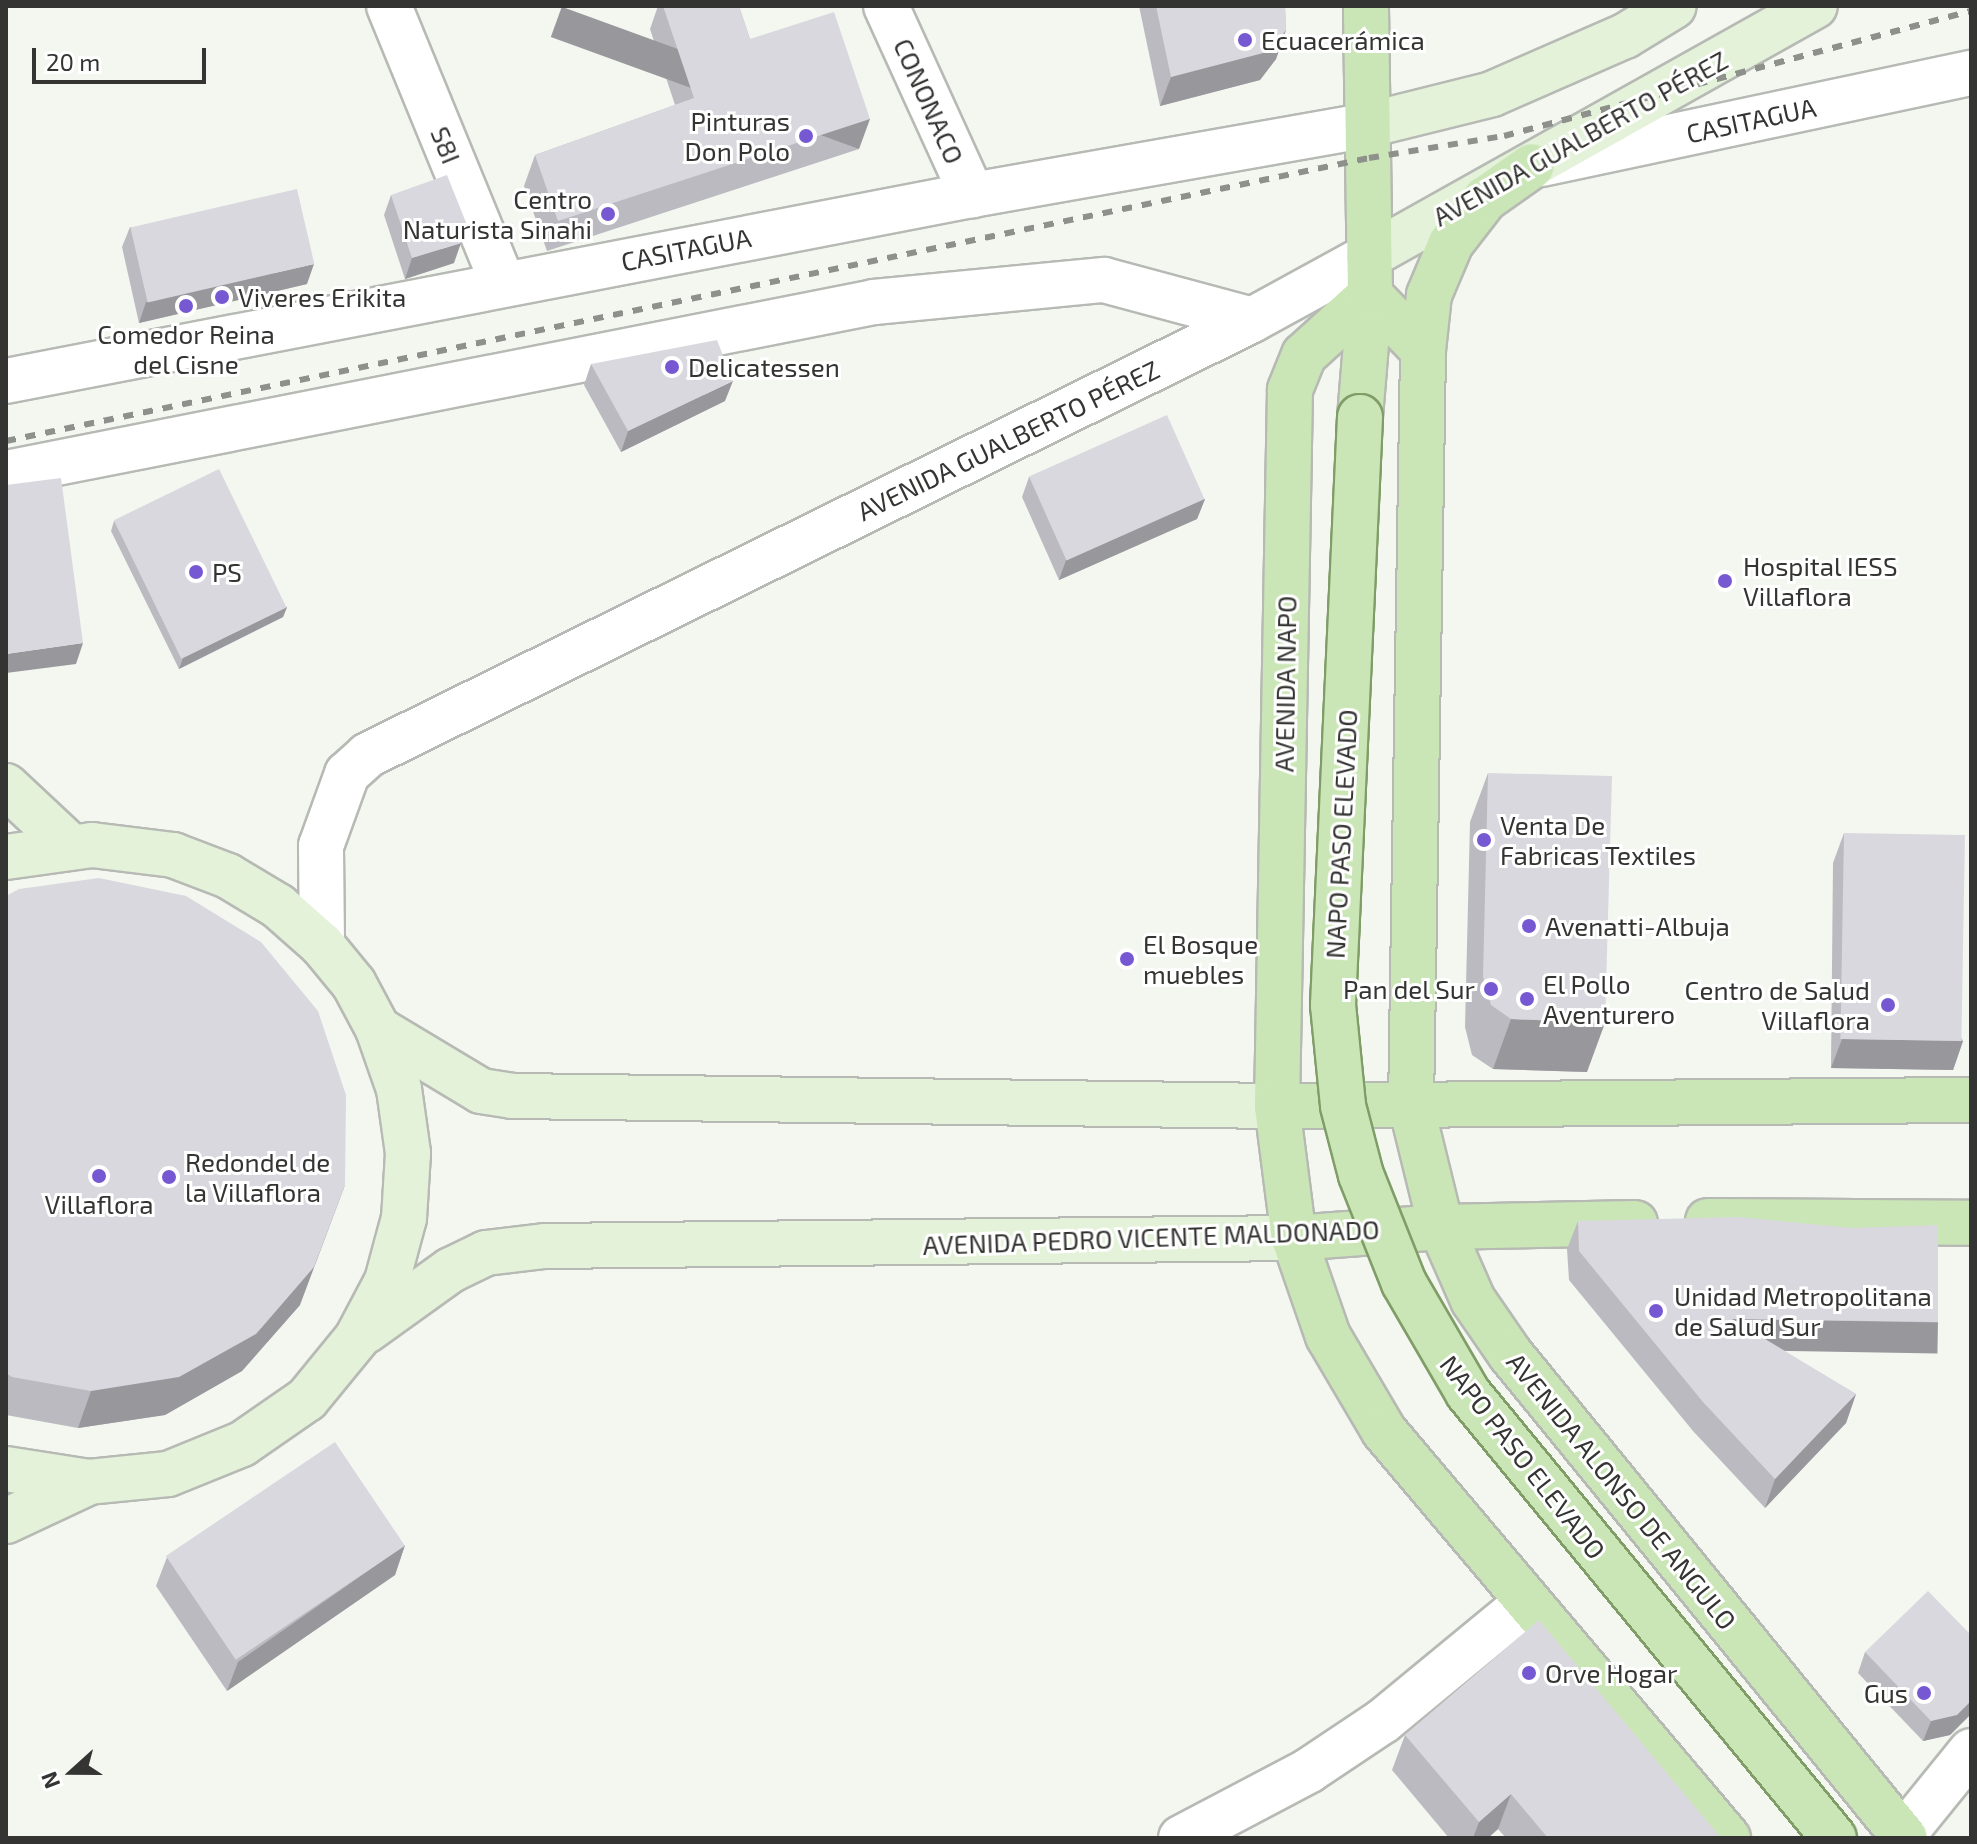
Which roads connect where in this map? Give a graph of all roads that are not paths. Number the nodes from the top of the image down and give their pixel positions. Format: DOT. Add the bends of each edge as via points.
graph roads {
  1 [pos="389,6"];
  2 [pos="886,6"];
  3 [pos="1366,6"];
  4 [pos="1674,6"];
  5 [pos="1815,6"];
  6 [pos="1971,73"];
  7 [pos="1368,125"];
  8 [pos="1532,166"];
  9 [pos="972,195"];
  10 [pos="1370,275"];
  11 [pos="503,284"];
  12 [pos="1252,320"];
  13 [pos="1423,350"];
  14 [pos="6,381"];
  15 [pos="6,473"];
  16 [pos="6,786"];
  17 [pos="69,845"];
  18 [pos="6,857"];
  19 [pos="322,945"];
  20 [pos="378,1029"];
  21 [pos="1971,1100"];
  22 [pos="1411,1105"];
  23 [pos="1277,1106"];
  24 [pos="1971,1223"];
  25 [pos="1441,1227"];
  26 [pos="1294,1238"];
  27 [pos="357,1338"];
  28 [pos="6,1469"];
  29 [pos="89,1482"];
  30 [pos="6,1521"];
  31 [pos="1525,1604"];
  32 [pos="1971,1751"];
  33 [pos="1904,1836"];
  34 [pos="1181,1838"];
  35 [pos="1728,1838"];
  36 [pos="1834,1838"];
  1 -- 11 [label="street, S8I"];
  2 -- 9 [label="street, CONONACO"];
  3 -- 7 [label="main road"];
  4 -- 7 [label="main road" via="1625,36 1492,94"];
  5 -- 8 [label="main road, AVENIDA GUALBERTO PÉREZ"];
  6 -- 8 [label="street, CASITAGUA"];
  7 -- 9 [label="street, CASITAGUA"];
  7 -- 10 [label="main road"];
  8 -- 10 [label="main road, AVENIDA GUALBERTO PÉREZ"];
  8 -- 13 [label="main road" via="1485,199 1451,243 1429,295"];
  9 -- 11 [label="street, CASITAGUA"];
  10 -- 12 [label="street, AVENIDA GUALBERTO PÉREZ"];
  10 -- 13 [label="main road"];
  10 -- 23 [label="main road, AVENIDA NAPO" via="1304,355 1290,390"];
  10 -- 36 [label="main road, NAPO PASO ELEVADO, bridge" via="1333,1005 1343,1106 1361,1175 1404,1283 1468,1393"];
  11 -- 14 [label="street, CASITAGUA"];
  12 -- 15 [label="street" via="1104,280 874,302"];
  12 -- 19 [label="street, AVENIDA GUALBERTO PÉREZ" via="368,755 347,774 321,846"];
  13 -- 22 [label="main road"];
  16 -- 17 [label="main road"];
  17 -- 18 [label="main road"];
  17 -- 19 [label="main road" via="116,845 173,855 228,876 278,906"];
  19 -- 20 [label="main road" via="354,984"];
  20 -- 23 [label="main road" via="481,1091 512,1096"];
  20 -- 27 [label="main road" via="399,1089 408,1153 404,1218 387,1281"];
  21 -- 22 [label="main road"];
  22 -- 23 [label="main road"];
  22 -- 25 [label="main road, AVENIDA ALONSO DE ANGULO"];
  23 -- 26 [label="main road"];
  24 -- 25 [label="main road, AVENIDA PEDRO VICENTE MALDONADO" via="1766,1220"];
  25 -- 26 [label="main road, AVENIDA PEDRO VICENTE MALDONADO"];
  25 -- 33 [label="main road, AVENIDA ALONSO DE ANGULO" via="1473,1300 1511,1355"];
  26 -- 27 [label="main road, AVENIDA PEDRO VICENTE MALDONADO" via="545,1246 486,1253 451,1270"];
  26 -- 31 [label="main road" via="1328,1336 1384,1431"];
  27 -- 29 [label="main road" via="307,1399 242,1444 168,1474"];
  28 -- 29 [label="main road"];
  29 -- 30 [label="main road"];
  31 -- 34 [label="street" via="1383,1721 1308,1771"];
  31 -- 35 [label="main road"];
  32 -- 33 [label="street"];
}
